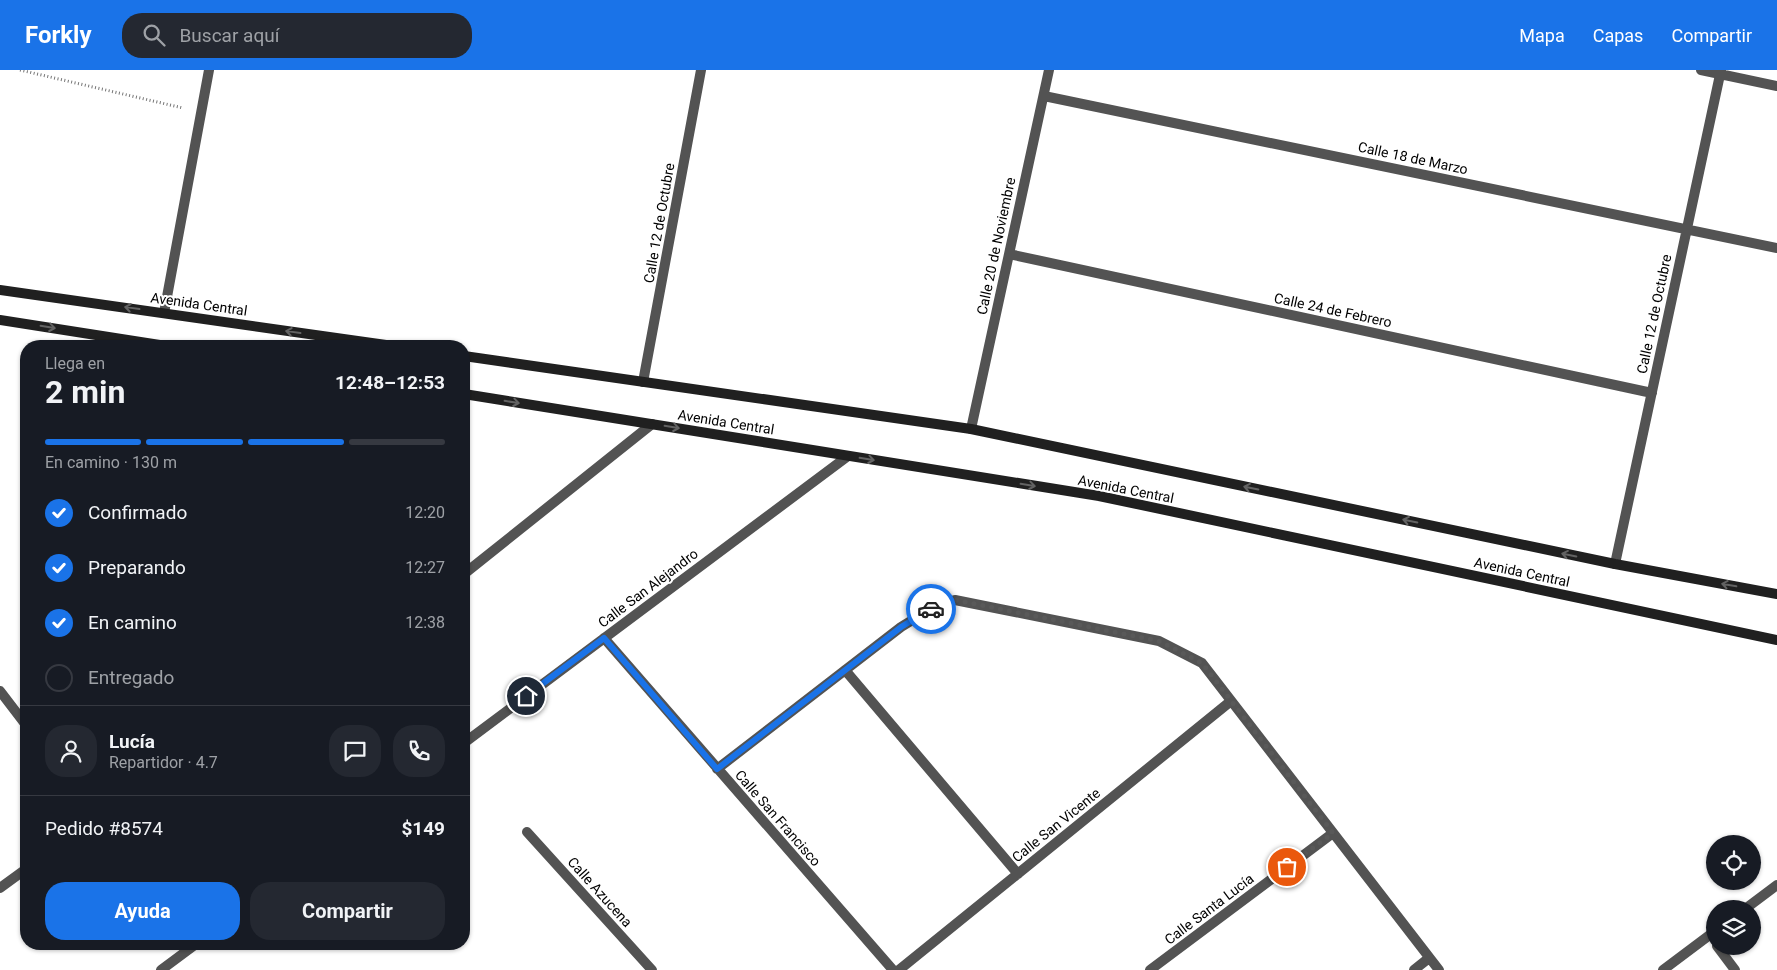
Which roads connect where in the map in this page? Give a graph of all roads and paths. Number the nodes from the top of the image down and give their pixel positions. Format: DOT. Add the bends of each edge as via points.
graph roads {
  1 [pos="20,70"];
  2 [pos="210,70"];
  3 [pos="701,70"];
  4 [pos="1049,70"];
  5 [pos="1702,70"];
  6 [pos="1720,72"];
  7 [pos="1777,86"];
  8 [pos="1044,96"];
  9 [pos="202,112"];
  10 [pos="1687,229"];
  11 [pos="1777,248"];
  12 [pos="1009,254"];
  13 [pos="0,290"];
  14 [pos="164,313"];
  15 [pos="0,320"];
  16 [pos="128,340"];
  17 [pos="342,340"];
  18 [pos="470,357"];
  19 [pos="643,382"];
  20 [pos="1652,393"];
  21 [pos="470,395"];
  22 [pos="652,424"];
  23 [pos="971,429"];
  24 [pos="848,456"];
  25 [pos="1615,564"];
  26 [pos="470,569"];
  27 [pos="1777,594"];
  28 [pos="604,638"];
  29 [pos="1777,640"];
  30 [pos="845,670"];
  31 [pos="0,691"];
  32 [pos="1231,701"];
  33 [pos="20,717"];
  34 [pos="470,738"];
  35 [pos="717,769"];
  36 [pos="527,832"];
  37 [pos="1333,833"];
  38 [pos="20,873"];
  39 [pos="1018,874"];
  40 [pos="1777,885"];
  41 [pos="0,888"];
  42 [pos="1757,900"];
  43 [pos="1706,944"];
  44 [pos="188,950"];
  45 [pos="1725,955"];
  46 [pos="1429,958"];
  47 [pos="1671,968"];
  48 [pos="161,970"];
  49 [pos="652,970"];
  50 [pos="893,970"];
  51 [pos="899,970"];
  52 [pos="1150,970"];
  53 [pos="1414,970"];
  54 [pos="1439,970"];
  55 [pos="1735,970"];
  1 -- 9 [label="path"];
  2 -- 9 [label="street"];
  3 -- 19 [label="street, Calle 12 de Octubre"];
  4 -- 8 [label="street, Calle 20 de Noviembre"];
  5 -- 6 [label="street"];
  6 -- 7 [label="street"];
  6 -- 10 [label="street, Calle 12 de Octubre"];
  8 -- 10 [label="street, Calle 18 de Marzo"];
  8 -- 12 [label="street, Calle 20 de Noviembre"];
  9 -- 14 [label="street"];
  10 -- 11 [label="street, Calle 18 de Marzo"];
  10 -- 20 [label="street, Calle 12 de Octubre"];
  12 -- 20 [label="street, Calle 24 de Febrero"];
  12 -- 23 [label="street, Calle 20 de Noviembre"];
  14 -- 13 [label="main road, Avenida Central, one-way"];
  17 -- 14 [label="main road, Avenida Central, one-way"];
  15 -- 16 [label="main road, one-way"];
  18 -- 19 [label="main road, Avenida Central"];
  19 -- 23 [label="main road, Avenida Central"];
  20 -- 25 [label="street, Calle 12 de Octubre"];
  21 -- 22 [label="main road, Avenida Central, one-way"];
  22 -- 24 [label="main road, Avenida Central, one-way"];
  22 -- 26 [label="street"];
  25 -- 23 [label="main road, Avenida Central, one-way"];
  24 -- 28 [label="street, Calle San Alejandro"];
  24 -- 29 [label="main road, Avenida Central, one-way" via="1099,496"];
  27 -- 25 [label="main road, Avenida Central, one-way"];
  28 -- 34 [label="street, Calle San Alejandro"];
  28 -- 35 [label="street, Calle San Francisco"];
  30 -- 32 [label="street" via="901,627 932,608 955,600 1159,641 1202,663"];
  30 -- 35 [label="street"];
  30 -- 39 [label="street"];
  31 -- 33 [label="street"];
  32 -- 37 [label="street"];
  32 -- 39 [label="street, Calle San Vicente"];
  35 -- 50 [label="street, Calle San Francisco"];
  36 -- 49 [label="street, Calle Azucena"];
  37 -- 46 [label="street"];
  37 -- 52 [label="street, Calle Santa Lucía"];
  38 -- 41 [label="street"];
  39 -- 51 [label="street, Calle San Vicente"];
  40 -- 42 [label="street"];
  43 -- 47 [label="street"];
  44 -- 48 [label="street"];
  45 -- 55 [label="street"];
  46 -- 53 [label="street"];
  46 -- 54 [label="street"];
}
